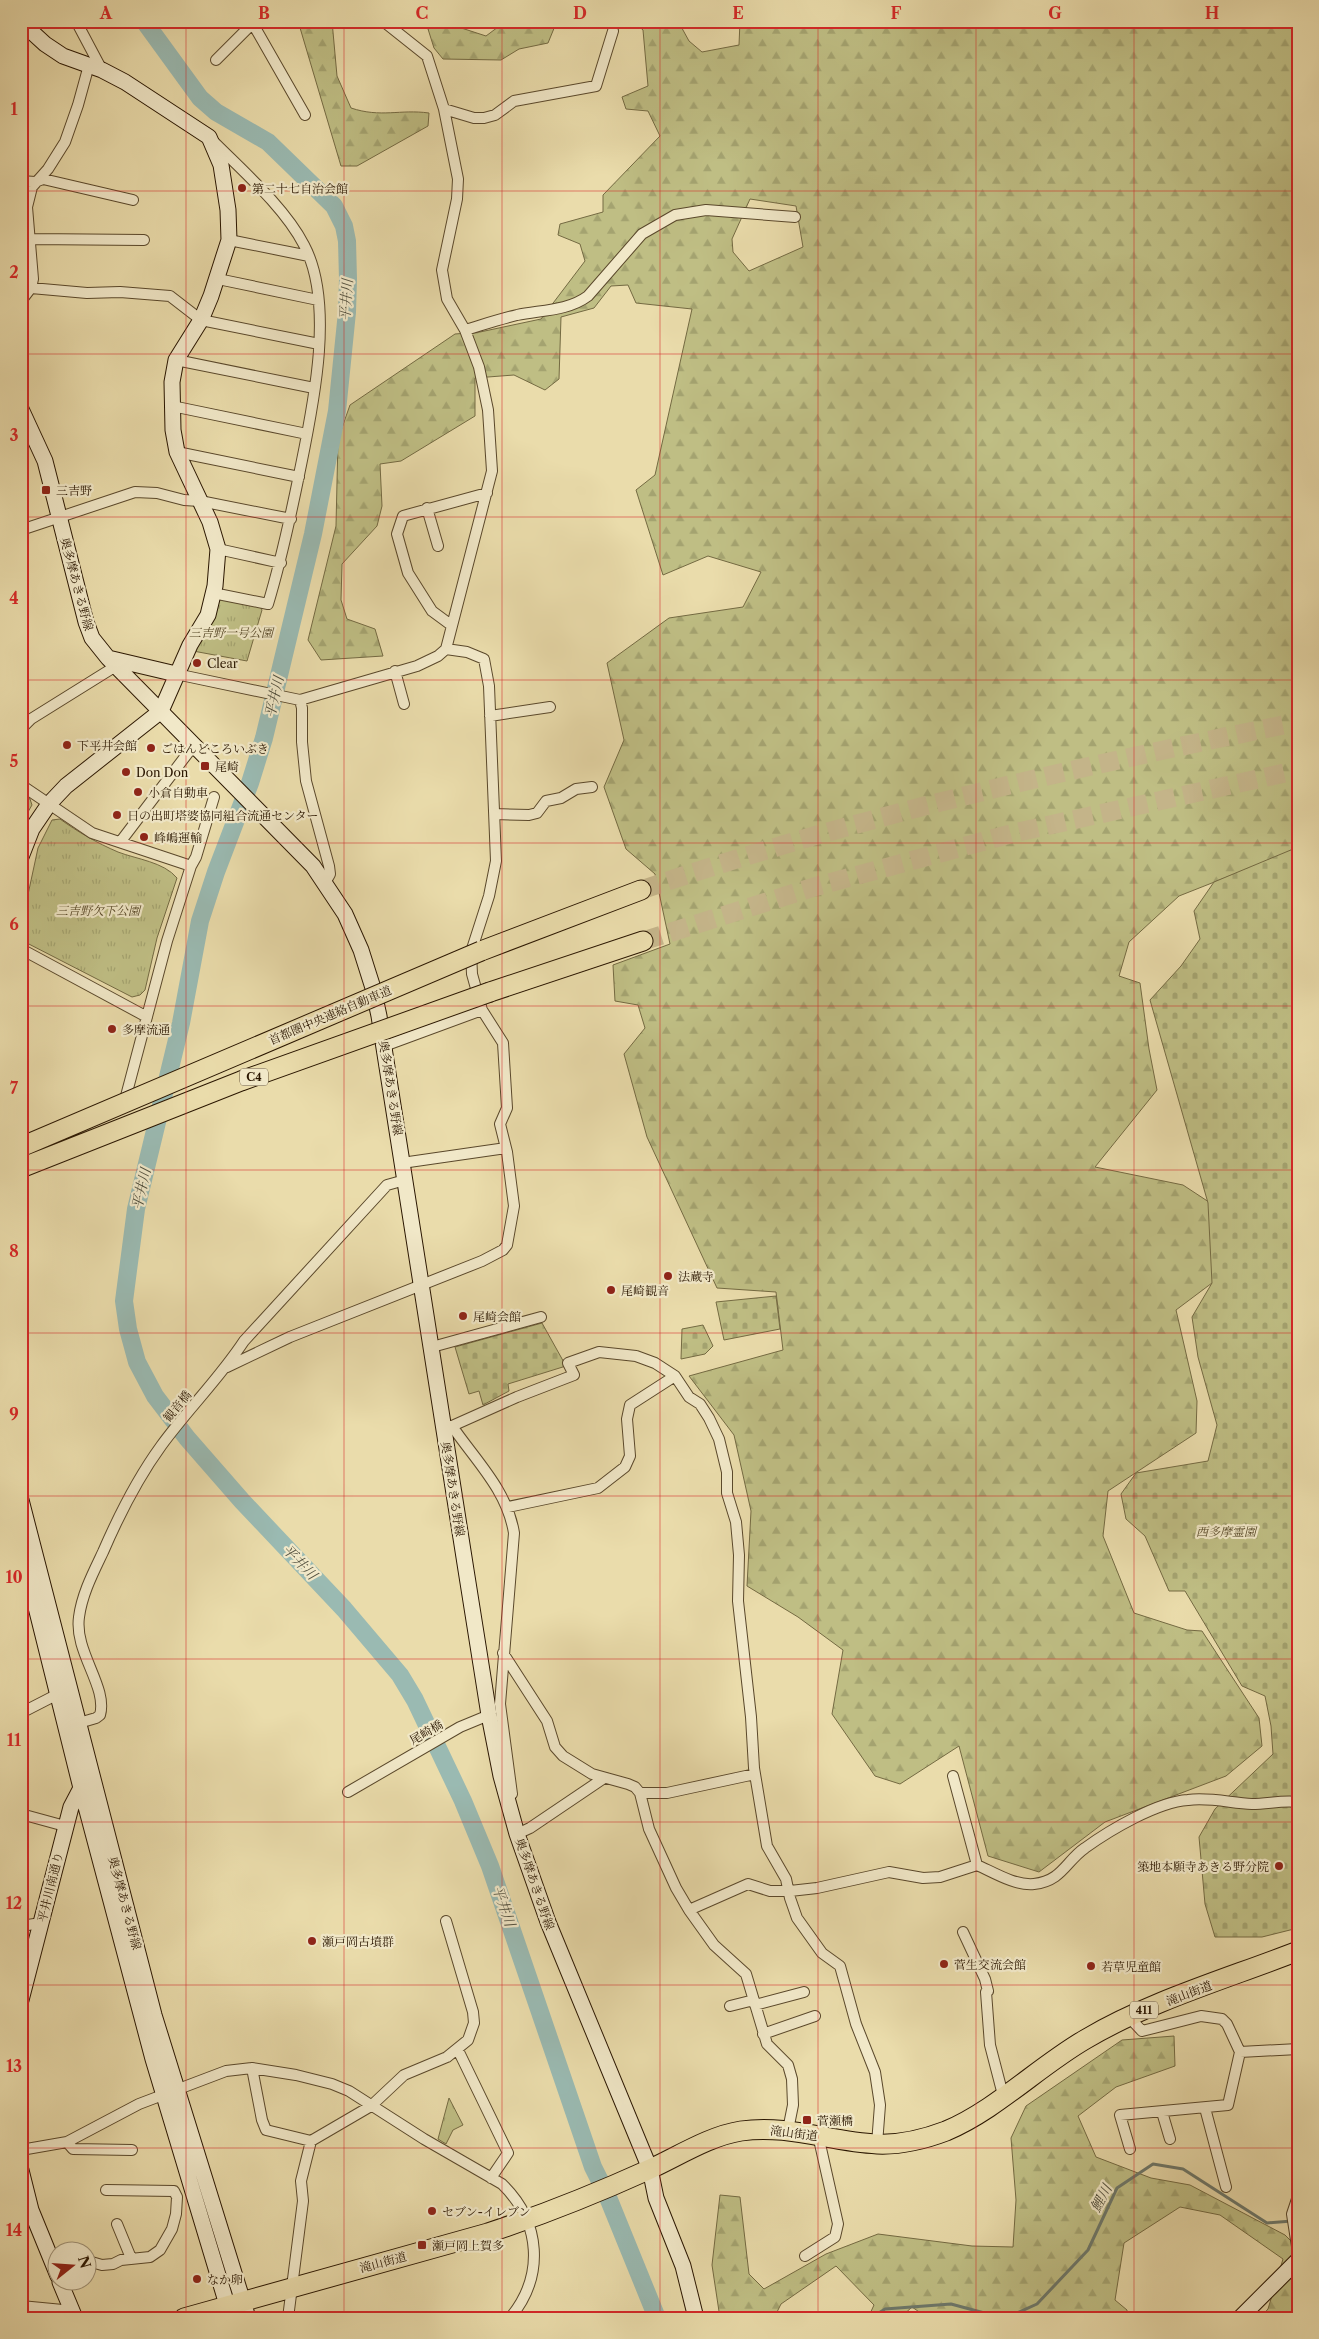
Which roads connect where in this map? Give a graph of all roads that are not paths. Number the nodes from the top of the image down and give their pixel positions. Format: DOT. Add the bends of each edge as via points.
graph roads {
  1 [pos="76,21"];
  2 [pos="383,21"];
  3 [pos="21,22"];
  4 [pos="254,22"];
  5 [pos="613,31"];
  6 [pos="216,60"];
  7 [pos="95,68"];
  8 [pos="444,109"];
  9 [pos="305,115"];
  10 [pos="209,137"];
  11 [pos="21,181"];
  12 [pos="35,182"];
  13 [pos="133,200"];
  14 [pos="795,217"];
  15 [pos="30,239"];
  16 [pos="144,240"];
  17 [pos="229,240"];
  18 [pos="309,256"];
  19 [pos="218,279"];
  20 [pos="32,288"];
  21 [pos="318,300"];
  22 [pos="21,301"];
  23 [pos="201,320"];
  24 [pos="465,330"];
  25 [pos="319,344"];
  26 [pos="176,360"];
  27 [pos="314,388"];
  28 [pos="172,406"];
  29 [pos="23,415"];
  30 [pos="307,434"];
  31 [pos="176,452"];
  32 [pos="299,477"];
  33 [pos="487,493"];
  34 [pos="200,501"];
  35 [pos="427,508"];
  36 [pos="60,516"];
  37 [pos="291,519"];
  38 [pos="21,530"];
  39 [pos="438,546"];
  40 [pos="218,549"];
  41 [pos="281,563"];
  42 [pos="214,592"];
  43 [pos="451,625"];
  44 [pos="446,649"];
  45 [pos="112,662"];
  46 [pos="395,671"];
  47 [pos="176,674"];
  48 [pos="298,699"];
  49 [pos="404,704"];
  50 [pos="550,707"];
  51 [pos="161,711"];
  52 [pos="490,716"];
  53 [pos="21,729"];
  54 [pos="194,745"];
  55 [pos="21,785"];
  56 [pos="592,787"];
  57 [pos="214,797"];
  58 [pos="48,804"];
  59 [pos="495,814"];
  60 [pos="121,841"];
  61 [pos="21,857"];
  62 [pos="191,866"];
  63 [pos="325,882"];
  64 [pos="641,890"];
  65 [pos="642,941"];
  66 [pos="21,949"];
  67 [pos="482,1010"];
  68 [pos="147,1017"];
  69 [pos="384,1046"];
  70 [pos="126,1096"];
  71 [pos="21,1147"];
  72 [pos="506,1148"];
  73 [pos="402,1163"];
  74 [pos="21,1168"];
  75 [pos="405,1180"];
  76 [pos="421,1284"];
  77 [pos="541,1317"];
  78 [pos="432,1347"];
  79 [pos="227,1366"];
  80 [pos="675,1376"];
  81 [pos="448,1426"];
  82 [pos="21,1500"];
  83 [pos="508,1507"];
  84 [pos="21,1547"];
  85 [pos="503,1653"];
  86 [pos="58,1694"];
  87 [pos="21,1713"];
  88 [pos="489,1715"];
  89 [pos="79,1723"];
  90 [pos="755,1774"];
  91 [pos="953,1776"];
  92 [pos="604,1778"];
  93 [pos="87,1786"];
  94 [pos="348,1792"];
  95 [pos="640,1793"];
  96 [pos="1298,1802"];
  97 [pos="21,1814"];
  98 [pos="65,1826"];
  99 [pos="518,1834"];
  100 [pos="976,1865"];
  101 [pos="790,1891"];
  102 [pos="689,1910"];
  103 [pos="446,1921"];
  104 [pos="41,1923"];
  105 [pos="21,1926"];
  106 [pos="963,1932"];
  107 [pos="1298,1951"];
  108 [pos="804,1992"];
  109 [pos="21,2000"];
  110 [pos="754,2003"];
  111 [pos="730,2006"];
  112 [pos="815,2016"];
  113 [pos="1128,2016"];
  114 [pos="763,2034"];
  115 [pos="1298,2049"];
  116 [pos="458,2050"];
  117 [pos="1240,2052"];
  118 [pos="252,2068"];
  119 [pos="170,2092"];
  120 [pos="1003,2096"];
  121 [pos="371,2106"];
  122 [pos="1205,2108"];
  123 [pos="1162,2112"];
  124 [pos="788,2130"];
  125 [pos="818,2135"];
  126 [pos="1170,2139"];
  127 [pos="311,2141"];
  128 [pos="68,2142"];
  129 [pos="878,2144"];
  130 [pos="1130,2149"];
  131 [pos="21,2150"];
  132 [pos="132,2150"];
  133 [pos="21,2170"];
  134 [pos="644,2172"];
  135 [pos="491,2178"];
  136 [pos="1226,2187"];
  137 [pos="106,2190"];
  138 [pos="1298,2196"];
  139 [pos="527,2220"];
  140 [pos="116,2224"];
  141 [pos="48,2253"];
  142 [pos="1298,2253"];
  143 [pos="805,2256"];
  144 [pos="132,2258"];
  145 [pos="1298,2260"];
  146 [pos="98,2264"];
  147 [pos="294,2286"];
  148 [pos="64,2292"];
  149 [pos="21,2306"];
  150 [pos="237,2311"];
  151 [pos="74,2314"];
  152 [pos="184,2318"];
  153 [pos="288,2318"];
  154 [pos="510,2318"];
  155 [pos="696,2318"];
  156 [pos="1240,2318"];
  1 -- 7 [label="street"];
  2 -- 8 [label="street" via="427,56"];
  3 -- 7 [label="main road" via="63,56"];
  4 -- 6 [label="street"];
  4 -- 9 [label="street"];
  5 -- 8 [label="street" via="596,86 514,101 495,115 484,118"];
  7 -- 10 [label="main road" via="125,82"];
  7 -- 12 [label="street" via="65,142 48,169"];
  8 -- 24 [label="street" via="458,179 442,270 446,299"];
  10 -- 17 [label="main road" via="221,165"];
  10 -- 18 [label="street" via="266,194 299,236"];
  11 -- 12 [label="street"];
  12 -- 13 [label="street" via="43,179"];
  12 -- 15 [label="street" via="27,207"];
  14 -- 24 [label="street" via="706,210 675,215 642,234 580,302"];
  15 -- 16 [label="street"];
  15 -- 20 [label="street"];
  17 -- 18 [label="street"];
  17 -- 19 [label="main road"];
  18 -- 21 [label="street"];
  19 -- 21 [label="street"];
  19 -- 23 [label="main road"];
  20 -- 22 [label="street"];
  20 -- 23 [label="street" via="170,296"];
  21 -- 25 [label="street"];
  23 -- 25 [label="street"];
  23 -- 26 [label="main road"];
  24 -- 33 [label="street" via="478,366 488,410 492,471"];
  25 -- 27 [label="street"];
  26 -- 27 [label="street"];
  26 -- 28 [label="main road"];
  27 -- 30 [label="street"];
  28 -- 30 [label="street"];
  28 -- 31 [label="main road"];
  29 -- 36 [label="main road, 奥多摩あきる野線" via="45,461"];
  30 -- 32 [label="street"];
  31 -- 32 [label="street"];
  31 -- 34 [label="main road"];
  32 -- 37 [label="street"];
  33 -- 35 [label="street"];
  33 -- 43 [label="street"];
  34 -- 36 [label="street" via="135,492"];
  34 -- 37 [label="street"];
  34 -- 40 [label="main road"];
  35 -- 39 [label="street"];
  35 -- 43 [label="street" via="403,516 397,534 408,573 432,611"];
  36 -- 38 [label="street"];
  36 -- 45 [label="main road, 奥多摩あきる野線" via="88,629"];
  37 -- 41 [label="street"];
  40 -- 41 [label="street"];
  40 -- 42 [label="main road"];
  41 -- 42 [label="street" via="268,604"];
  42 -- 47 [label="main road" via="208,615"];
  43 -- 44 [label="street"];
  44 -- 46 [label="street" via="417,666"];
  44 -- 52 [label="street" via="484,659"];
  45 -- 47 [label="main road"];
  45 -- 51 [label="main road, 奥多摩あきる野線"];
  45 -- 53 [label="street"];
  46 -- 48 [label="street"];
  46 -- 49 [label="street"];
  47 -- 48 [label="street"];
  47 -- 51 [label="main road"];
  48 -- 63 [label="street" via="302,708 306,781 329,866 330,874"];
  50 -- 52 [label="street"];
  51 -- 54 [label="main road, 奥多摩あきる野線"];
  51 -- 58 [label="main road"];
  52 -- 59 [label="street"];
  54 -- 60 [label="street"];
  54 -- 63 [label="main road, 奥多摩あきる野線" via="314,866"];
  55 -- 58 [label="street"];
  56 -- 59 [label="street" via="546,800 537,813"];
  57 -- 62 [label="street"];
  58 -- 60 [label="street" via="92,833"];
  58 -- 61 [label="main road" via="32,829"];
  59 -- 67 [label="street" via="496,861 489,896 471,952 472,974"];
  60 -- 62 [label="street"];
  62 -- 68 [label="street"];
  63 -- 69 [label="main road, 奥多摩あきる野線" via="345,914 361,950 373,988"];
  64 -- 71 [label="highway, 首都圏中央連絡自動車道 / C4, bridge" via="481,951"];
  65 -- 74 [label="highway, C4, bridge" via="242,1081"];
  66 -- 68 [label="street"];
  67 -- 69 [label="street"];
  67 -- 72 [label="street" via="503,1043 507,1108 500,1124"];
  68 -- 70 [label="street"];
  69 -- 73 [label="main road, 奥多摩あきる野線"];
  72 -- 73 [label="street"];
  72 -- 76 [label="street" via="514,1206 507,1245 482,1261"];
  73 -- 75 [label="main road, 奥多摩あきる野線"];
  75 -- 76 [label="main road, 奥多摩あきる野線"];
  75 -- 79 [label="street, 観音橋" via="387,1185 244,1342"];
  76 -- 78 [label="main road, 奥多摩あきる野線"];
  76 -- 79 [label="street"];
  77 -- 78 [label="street"];
  78 -- 81 [label="main road, 奥多摩あきる野線"];
  79 -- 89 [label="street, 観音橋" via="150,1460 118,1518 87,1588 78,1630 87,1664 102,1700 100,1715"];
  80 -- 81 [label="street" via="636,1356 599,1352 568,1363 574,1375"];
  80 -- 83 [label="street" via="630,1405 627,1419 630,1456 625,1467 598,1488"];
  80 -- 90 [label="street" via="709,1418 719,1439 727,1472 727,1493 736,1522 738,1602"];
  81 -- 83 [label="street" via="494,1481"];
  81 -- 88 [label="main road, 奥多摩あきる野線"];
  82 -- 89 [label="main road, 奥多摩あきる野線"];
  83 -- 85 [label="street" via="514,1533"];
  84 -- 86 [label="main road, 奥多摩あきる野線"];
  85 -- 92 [label="street" via="547,1721 555,1747 563,1756"];
  85 -- 99 [label="street" via="500,1704"];
  86 -- 87 [label="street"];
  86 -- 93 [label="main road, 奥多摩あきる野線"];
  88 -- 94 [label="street, 尾崎橋" via="456,1729"];
  88 -- 99 [label="main road, 奥多摩あきる野線"];
  89 -- 93 [label="main road, 奥多摩あきる野線"];
  90 -- 95 [label="street" via="667,1793"];
  90 -- 101 [label="street" via="767,1846"];
  91 -- 100 [label="street"];
  92 -- 95 [label="street" via="628,1784"];
  92 -- 99 [label="street"];
  93 -- 98 [label="main road, 平井川南通り" via="71,1807"];
  93 -- 119 [label="main road, 奥多摩あきる野線" via="154,2015"];
  95 -- 102 [label="street" via="649,1829"];
  96 -- 100 [label="street" via="1286,1800 1255,1804 1187,1800 1163,1806 1116,1827 1082,1849 1064,1871 1036,1884 1020,1883"];
  97 -- 98 [label="street"];
  98 -- 104 [label="main road, 平井川南通り"];
  99 -- 134 [label="main road, 奥多摩あきる野線" via="548,1922"];
  100 -- 101 [label="street" via="940,1877 923,1878 889,1872"];
  101 -- 102 [label="street" via="748,1884"];
  101 -- 129 [label="street" via="797,1918 816,1946 840,1966 856,2024 875,2072 880,2105"];
  102 -- 110 [label="street" via="714,1945 746,1974"];
  103 -- 116 [label="street" via="469,1994 474,2023 468,2040"];
  104 -- 105 [label="street"];
  104 -- 109 [label="main road, 平井川南通り"];
  106 -- 120 [label="street" via="988,1991 990,2045"];
  107 -- 113 [label="highway, 滝山街道 / 411"];
  108 -- 110 [label="street"];
  110 -- 111 [label="street"];
  110 -- 114 [label="street"];
  112 -- 114 [label="street"];
  113 -- 117 [label="street" via="1142,2031 1201,2016 1214,2016 1227,2024"];
  113 -- 120 [label="highway, 滝山街道 / 411" via="1085,2039"];
  114 -- 124 [label="street" via="767,2044 782,2058 790,2072 793,2105"];
  115 -- 117 [label="street"];
  116 -- 121 [label="street" via="404,2075"];
  116 -- 135 [label="street" via="508,2153"];
  117 -- 122 [label="street" via="1228,2105"];
  118 -- 119 [label="street" via="226,2071"];
  118 -- 121 [label="street" via="332,2084 350,2091"];
  118 -- 127 [label="street" via="266,2130"];
  119 -- 128 [label="street" via="139,2104"];
  119 -- 150 [label="main road, 奥多摩あきる野線"];
  120 -- 129 [label="highway, 滝山街道 / 411" via="946,2130 923,2138"];
  121 -- 127 [label="street"];
  121 -- 135 [label="street"];
  122 -- 123 [label="street"];
  122 -- 136 [label="street"];
  123 -- 126 [label="street"];
  123 -- 130 [label="street" via="1120,2116"];
  124 -- 125 [label="highway, 滝山街道 / 411"];
  124 -- 134 [label="highway, 滝山街道 / 411" via="739,2132 715,2139"];
  125 -- 129 [label="highway, 滝山街道 / 411"];
  125 -- 143 [label="street" via="838,2224 835,2238"];
  127 -- 147 [label="street" via="301,2181 303,2201"];
  128 -- 131 [label="street"];
  128 -- 132 [label="street" via="73,2149"];
  133 -- 141 [label="main road" via="34,2220"];
  134 -- 139 [label="highway, 滝山街道 / 411"];
  134 -- 155 [label="main road, 奥多摩あきる野線" via="684,2266"];
  135 -- 139 [label="street" via="510,2192"];
  137 -- 144 [label="street" via="174,2191 177,2197 172,2229 160,2250 150,2257"];
  138 -- 142 [label="street" via="1292,2214"];
  139 -- 147 [label="highway, 滝山街道 / 411"];
  139 -- 154 [label="street" via="534,2246 533,2274 523,2300"];
  140 -- 144 [label="street"];
  144 -- 146 [label="street"];
  145 -- 156 [label="main road"];
  147 -- 150 [label="highway, 滝山街道 / 411"];
  147 -- 153 [label="street"];
  148 -- 151 [label="main road"];
  149 -- 151 [label="street"];
  150 -- 152 [label="highway, 滝山街道 / 411"];
}
